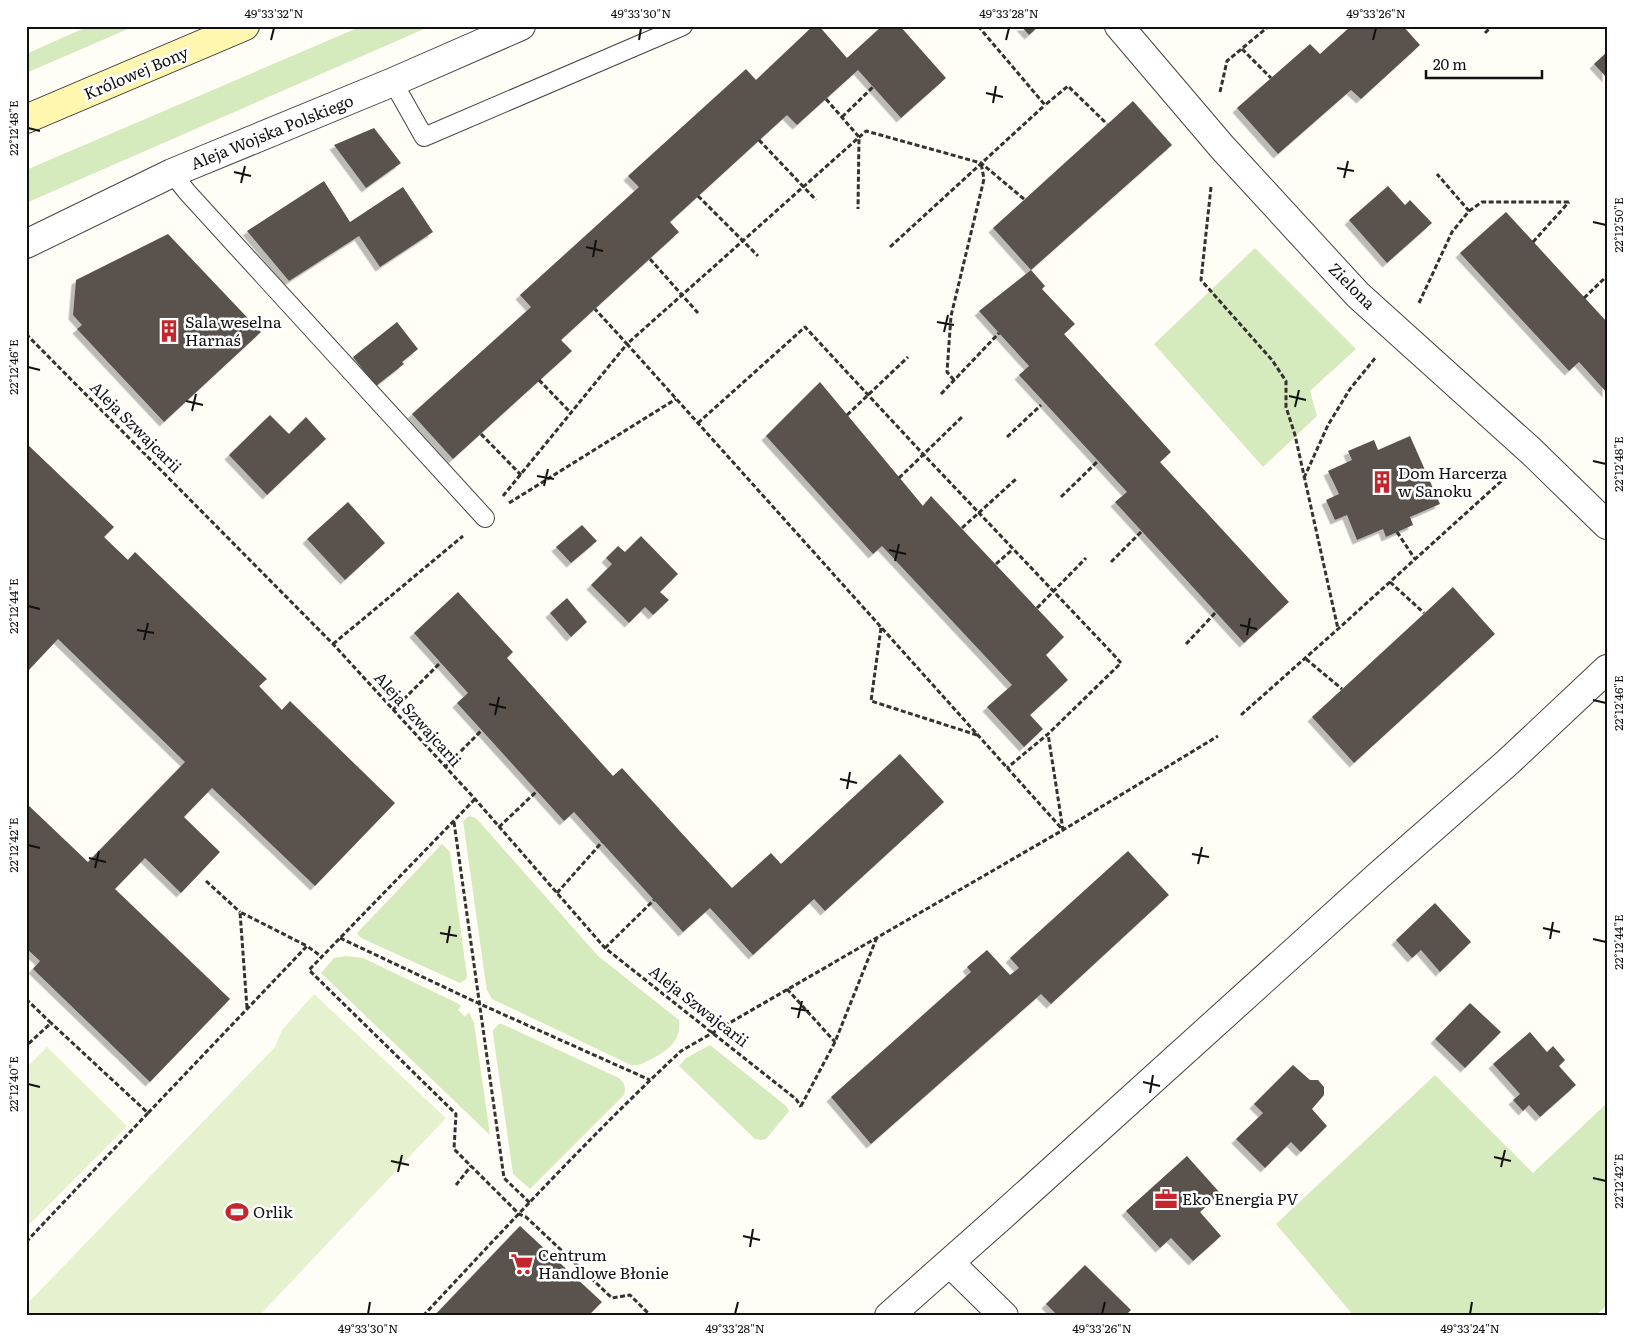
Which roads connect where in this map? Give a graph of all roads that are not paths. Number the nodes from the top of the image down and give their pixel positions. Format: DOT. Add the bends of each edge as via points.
graph roads {
  1 [pos="245,26"];
  2 [pos="521,26"];
  3 [pos="683,26"];
  4 [pos="1119,26"];
  5 [pos="393,82"];
  6 [pos="26,119"];
  7 [pos="172,173"];
  8 [pos="26,244"];
  9 [pos="485,518"];
  10 [pos="1607,525"];
  11 [pos="1607,669"];
  12 [pos="950,1262"];
  13 [pos="889,1316"];
  14 [pos="1004,1316"];
  1 -- 6 [label="main road, Królowej Bony"];
  2 -- 5 [label="street, Aleja Wojska Polskiego"];
  3 -- 5 [label="lane" via="424,137"];
  4 -- 10 [label="street, Zielona" via="1222,147 1358,295 1532,451"];
  5 -- 7 [label="street, Aleja Wojska Polskiego"];
  7 -- 8 [label="street, Aleja Wojska Polskiego"];
  7 -- 9 [label="lane"];
  11 -- 12 [label="street" via="1508,762"];
  12 -- 13 [label="street"];
  12 -- 14 [label="street"];
}
